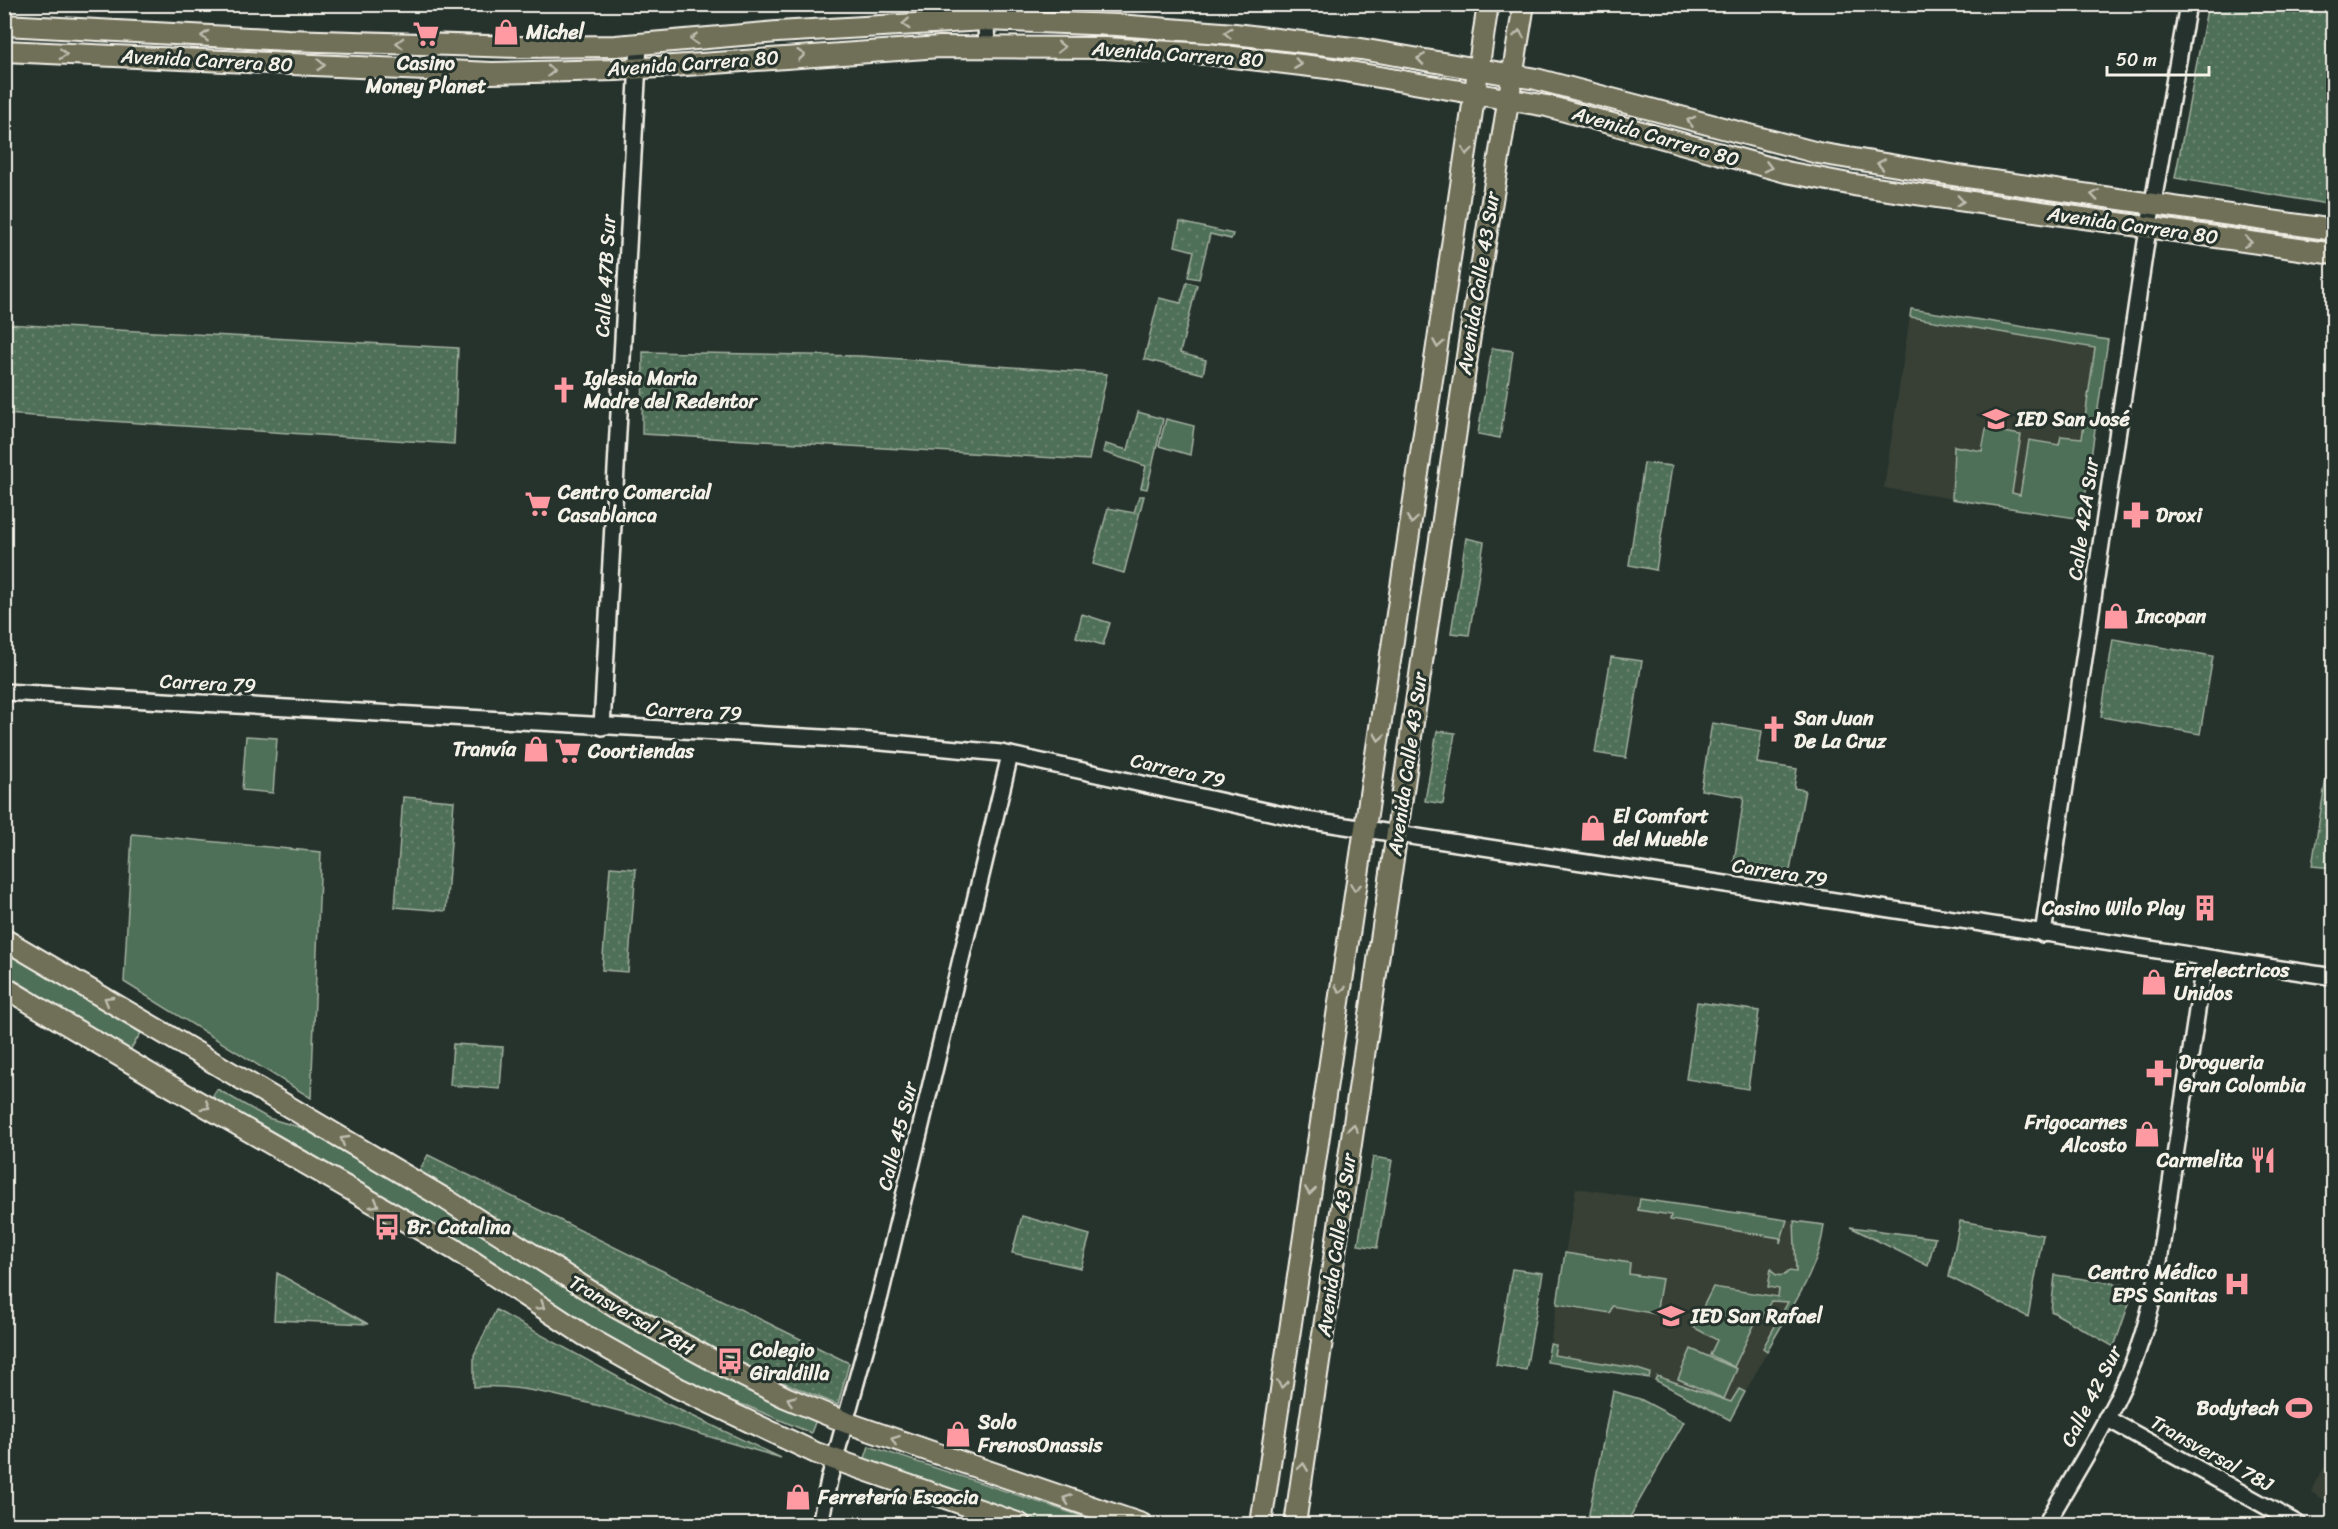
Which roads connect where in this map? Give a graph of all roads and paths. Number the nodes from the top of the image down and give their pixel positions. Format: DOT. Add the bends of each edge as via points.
graph roads {
  1 [pos="1488,4"];
  2 [pos="1524,4"];
  3 [pos="2188,4"];
  4 [pos="985,12"];
  5 [pos="4,25"];
  6 [pos="245,38"];
  7 [pos="639,44"];
  8 [pos="987,46"];
  9 [pos="4,51"];
  10 [pos="244,62"];
  11 [pos="638,69"];
  12 [pos="1479,69"];
  13 [pos="1513,75"];
  14 [pos="1475,93"];
  15 [pos="1508,99"];
  16 [pos="2152,204"];
  17 [pos="2148,228"];
  18 [pos="2334,230"];
  19 [pos="2334,254"];
  20 [pos="4,692"];
  21 [pos="602,727"];
  22 [pos="1010,755"];
  23 [pos="1364,829"];
  24 [pos="1396,834"];
  25 [pos="2043,934"];
  26 [pos="4,939"];
  27 [pos="2205,958"];
  28 [pos="2334,977"];
  29 [pos="4,987"];
  30 [pos="2106,1418"];
  31 [pos="845,1422"];
  32 [pos="835,1460"];
  33 [pos="820,1524"];
  34 [pos="1020,1524"];
  35 [pos="1142,1524"];
  36 [pos="1262,1524"];
  37 [pos="1295,1524"];
  38 [pos="2046,1524"];
  39 [pos="2298,1524"];
  1 -- 12 [label="main road, Avenida Calle 43 Sur"];
  13 -- 2 [label="main road, Avenida Calle 43 Sur, one-way"];
  3 -- 16 [label="street, Calle 42A Sur"];
  4 -- 7 [label="main road, Avenida Carrera 80, one-way"];
  4 -- 8 [label="street"];
  12 -- 4 [label="main road, Avenida Carrera 80, one-way" via="1361,49 1235,34"];
  6 -- 5 [label="main road, Avenida Carrera 80, one-way"];
  7 -- 6 [label="main road, Avenida Carrera 80, one-way" via="521,46"];
  6 -- 10 [label="main road"];
  7 -- 11 [label="street, Calle 47B Sur"];
  11 -- 8 [label="main road, Avenida Carrera 80, one-way" via="894,49"];
  8 -- 14 [label="main road, Avenida Carrera 80, one-way" via="1208,54 1327,68"];
  9 -- 10 [label="main road, Avenida Carrera 80, one-way"];
  10 -- 11 [label="main road, Avenida Carrera 80, one-way" via="492,73"];
  11 -- 21 [label="street, Calle 47B Sur"];
  12 -- 13 [label="main road, Avenida Carrera 80"];
  12 -- 14 [label="main road, Avenida Calle 43 Sur"];
  13 -- 15 [label="main road, Avenida Calle 43 Sur"];
  16 -- 13 [label="main road, Avenida Carrera 80, one-way" via="1818,153"];
  14 -- 15 [label="main road, Avenida Carrera 80"];
  14 -- 23 [label="main road, Avenida Calle 43 Sur, one-way"];
  15 -- 17 [label="main road, Avenida Carrera 80, one-way" via="1572,112 1786,172"];
  15 -- 24 [label="main road, Avenida Calle 43 Sur"];
  16 -- 17 [label="street, Calle 42A Sur"];
  16 -- 18 [label="main road, Avenida Carrera 80"];
  17 -- 19 [label="main road, Avenida Carrera 80, one-way"];
  17 -- 25 [label="street, Calle 42A Sur"];
  20 -- 21 [label="street, Carrera 79"];
  21 -- 22 [label="street, Carrera 79" via="859,740"];
  22 -- 23 [label="street, Carrera 79" via="1274,814"];
  22 -- 31 [label="street, Calle 45 Sur" via="880,1296"];
  23 -- 24 [label="street, Carrera 79"];
  23 -- 36 [label="main road, Avenida Calle 43 Sur, one-way"];
  24 -- 25 [label="street, Carrera 79"];
  37 -- 24 [label="main road, Avenida Calle 43 Sur, one-way"];
  25 -- 27 [label="street, Carrera 79"];
  31 -- 26 [label="main road, Transversal 78H, one-way" via="785,1397 655,1331 447,1200"];
  27 -- 28 [label="street, Carrera 79"];
  27 -- 30 [label="street, Calle 42 Sur" via="2155,1288 2136,1354"];
  29 -- 32 [label="main road, Transversal 78H, one-way" via="454,1249 584,1335 650,1373 721,1410"];
  30 -- 38 [label="street, Calle 42 Sur"];
  30 -- 39 [label="street, Transversal 78J"];
  31 -- 32 [label="street, Calle 45 Sur"];
  35 -- 31 [label="main road, Transversal 78H, one-way"];
  32 -- 33 [label="street, Calle 45 Sur"];
  32 -- 34 [label="main road, Transversal 78H"];
}
